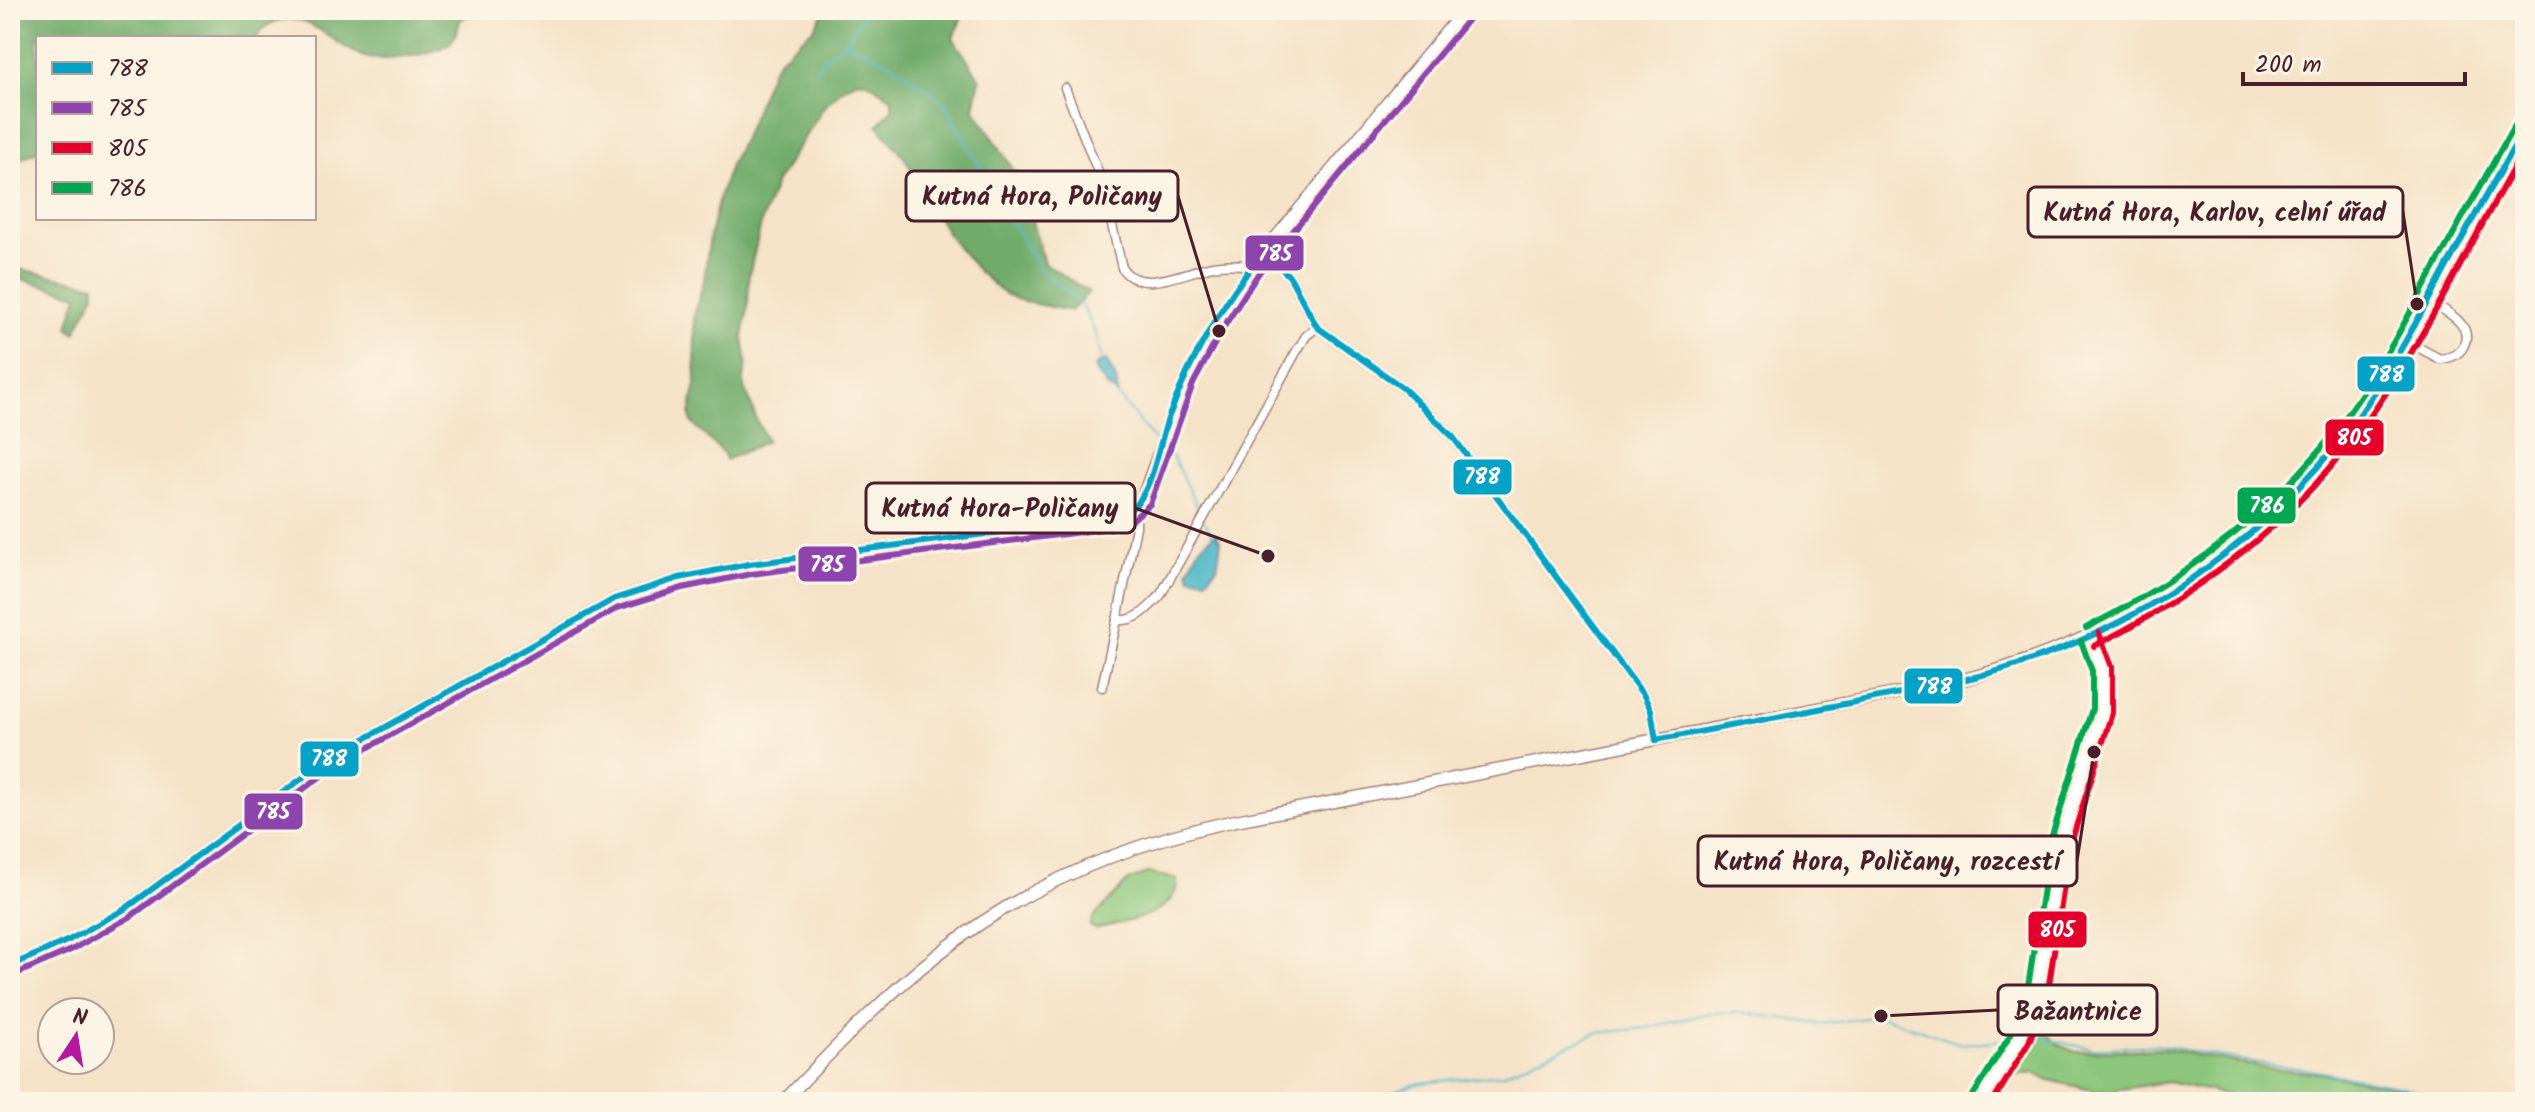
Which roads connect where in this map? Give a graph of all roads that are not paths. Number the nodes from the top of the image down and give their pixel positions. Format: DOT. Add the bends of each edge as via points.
graph roads {
  1 [pos="1463,10"];
  2 [pos="1065,88"];
  3 [pos="2525,128"];
  4 [pos="1264,251"];
  5 [pos="1252,265"];
  6 [pos="2428,300"];
  7 [pos="1317,327"];
  8 [pos="2406,341"];
  9 [pos="1136,505"];
  10 [pos="1117,620"];
  11 [pos="2090,637"];
  12 [pos="1102,687"];
  13 [pos="1656,740"];
  14 [pos="10,966"];
  15 [pos="783,1102"];
  16 [pos="1981,1102"];
  1 -- 4 [label="street"];
  2 -- 5 [label="street" via="1102,182 1127,275 1157,280 1215,265"];
  3 -- 6 [label="main road"];
  4 -- 5 [label="street"];
  4 -- 7 [label="street" via="1290,277"];
  5 -- 9 [label="street" via="1184,380"];
  6 -- 8 [label="main road"];
  6 -- 8 [label="street" via="2460,322 2464,345 2444,359"];
  7 -- 10 [label="street" via="1306,336 1160,596 1138,617"];
  7 -- 13 [label="street" via="1403,388 1453,437 1644,696"];
  8 -- 11 [label="main road" via="2344,436 2267,521 2170,594"];
  9 -- 10 [label="street"];
  9 -- 14 [label="street" via="1111,518 749,564 679,578 614,599 327,760 91,931"];
  10 -- 12 [label="street"];
  11 -- 13 [label="main road" via="2030,661 1950,683"];
  11 -- 16 [label="street" via="2102,669 2102,711 2060,844 2038,989 2020,1038"];
  13 -- 15 [label="main road" via="1222,823 1088,865 1018,899 936,955"];
}
